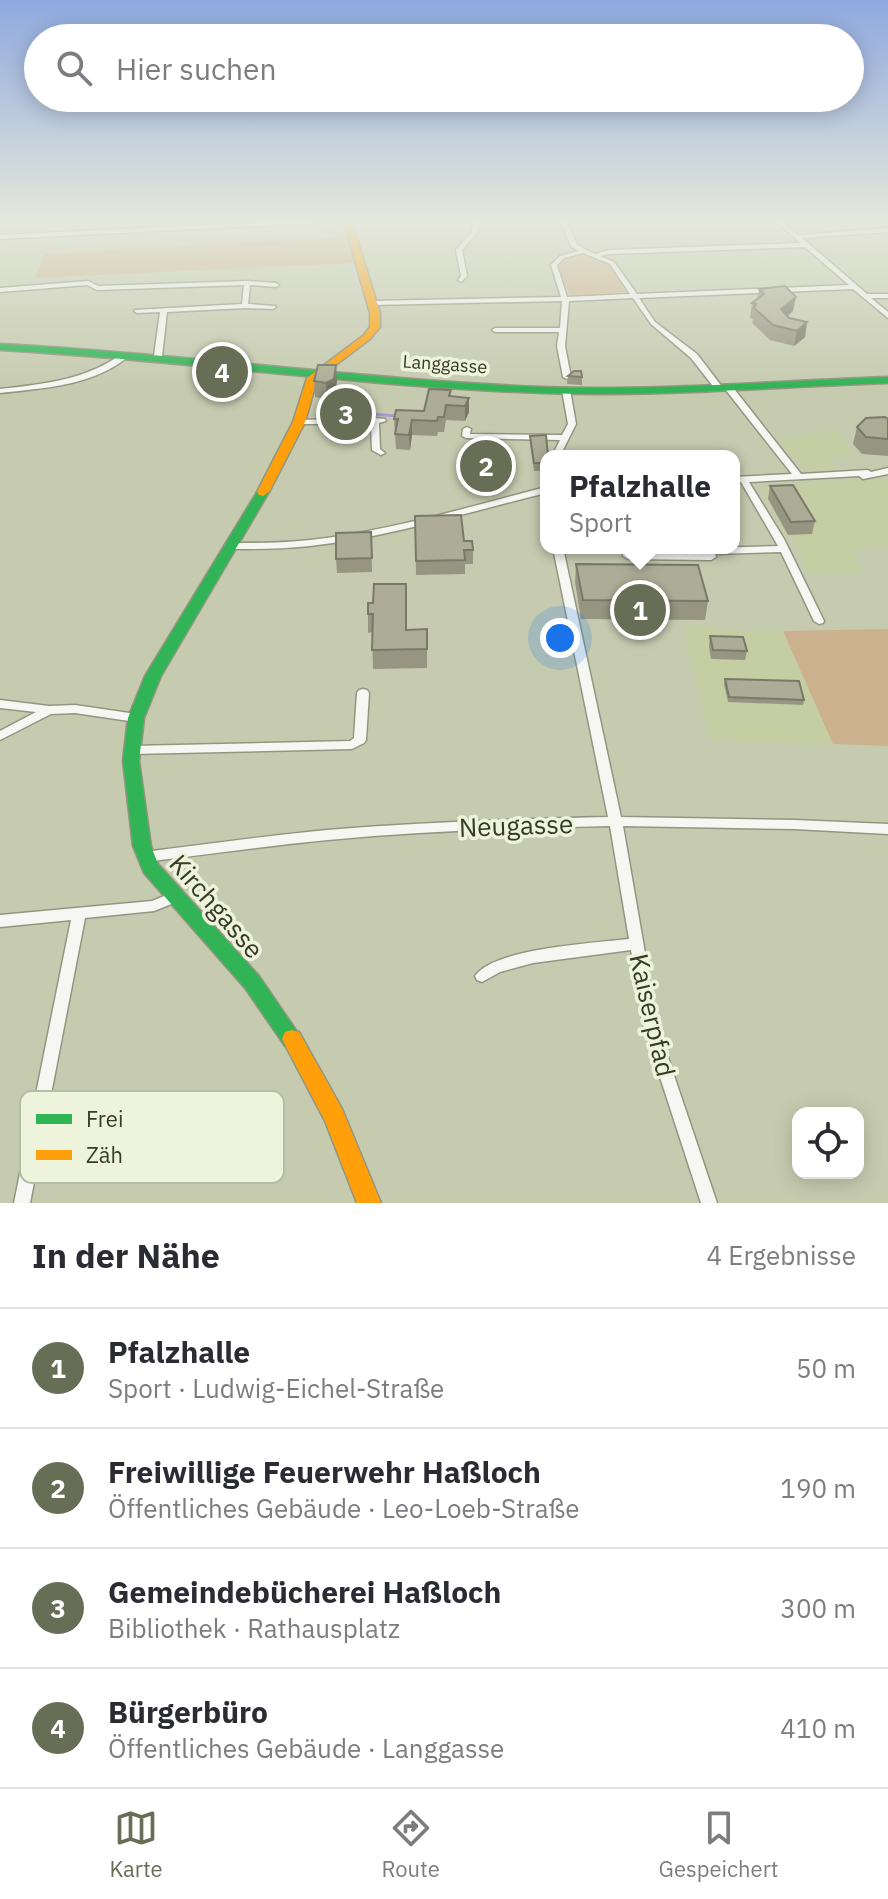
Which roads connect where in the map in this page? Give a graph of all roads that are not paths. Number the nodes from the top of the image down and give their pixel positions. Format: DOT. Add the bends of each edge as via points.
graph roads {
  1 [pos="364,275"];
  2 [pos="464,275"];
  3 [pos="558,275"];
  4 [pos="620,275"];
  5 [pos="840,275"];
  6 [pos="461,280"];
  7 [pos="247,283"];
  8 [pos="276,285"];
  9 [pos="853,287"];
  10 [pos="0,290"];
  11 [pos="633,295"];
  12 [pos="864,296"];
  13 [pos="888,296"];
  14 [pos="566,299"];
  15 [pos="372,303"];
  16 [pos="245,306"];
  17 [pos="273,307"];
  18 [pos="164,310"];
  19 [pos="137,311"];
  20 [pos="888,316"];
  21 [pos="562,330"];
  22 [pos="495,340"];
  23 [pos="0,347"];
  24 [pos="126,355"];
  25 [pos="158,356"];
  26 [pos="319,372"];
  27 [pos="888,380"];
  28 [pos="566,383"];
  29 [pos="723,388"];
  30 [pos="0,391"];
  31 [pos="299,422"];
  32 [pos="467,429"];
  33 [pos="566,438"];
  34 [pos="559,450"];
  35 [pos="381,453"];
  36 [pos="888,471"];
  37 [pos="799,477"];
  38 [pos="740,480"];
  39 [pos="740,482"];
  40 [pos="540,491"];
  41 [pos="229,546"];
  42 [pos="784,549"];
  43 [pos="740,550"];
  44 [pos="559,554"];
  45 [pos="628,554"];
  46 [pos="710,554"];
  47 [pos="819,621"];
  48 [pos="363,693"];
  49 [pos="0,704"];
  50 [pos="49,710"];
  51 [pos="136,718"];
  52 [pos="0,736"];
  53 [pos="131,750"];
  54 [pos="616,823"];
  55 [pos="888,829"];
  56 [pos="145,857"];
  57 [pos="174,897"];
  58 [pos="79,913"];
  59 [pos="0,921"];
  60 [pos="636,944"];
  61 [pos="482,976"];
  62 [pos="44,1091"];
  63 [pos="26,1183"];
  64 [pos="22,1203"];
  65 [pos="369,1203"];
  66 [pos="709,1203"];
  1 -- 15 [label="street"];
  2 -- 6 [label="street"];
  3 -- 14 [label="street"];
  4 -- 11 [label="street"];
  5 -- 9 [label="street"];
  7 -- 8 [label="street"];
  7 -- 10 [label="street" via="97,288 89,280"];
  7 -- 16 [label="street"];
  9 -- 11 [label="street"];
  9 -- 12 [label="street"];
  11 -- 14 [label="street"];
  11 -- 29 [label="street" via="653,323"];
  12 -- 13 [label="street"];
  12 -- 20 [label="street"];
  14 -- 15 [label="street"];
  14 -- 21 [label="street"];
  15 -- 26 [label="street" via="372,332"];
  16 -- 17 [label="street"];
  16 -- 18 [label="street"];
  18 -- 19 [label="street"];
  18 -- 25 [label="street"];
  21 -- 22 [label="street" via="495,326"];
  21 -- 28 [label="street"];
  23 -- 24 [label="street, Langgasse"];
  24 -- 25 [label="street, Langgasse"];
  24 -- 30 [label="street" via="61,382"];
  25 -- 26 [label="street, Langgasse"];
  26 -- 28 [label="street, Langgasse"];
  26 -- 31 [label="street, Kirchgasse" via="312,378"];
  27 -- 29 [label="street, Langgasse"];
  28 -- 29 [label="street, Langgasse"];
  28 -- 33 [label="street" via="573,420"];
  29 -- 37 [label="street"];
  31 -- 35 [label="street" via="379,421 376,450"];
  31 -- 41 [label="street, Kirchgasse"];
  32 -- 33 [label="street" via="466,436"];
  33 -- 34 [label="street"];
  36 -- 37 [label="street"];
  37 -- 38 [label="street"];
  39 -- 42 [label="street"];
  40 -- 41 [label="street" via="321,542"];
  41 -- 51 [label="street, Kirchgasse" via="162,660"];
  42 -- 43 [label="street"];
  42 -- 47 [label="street"];
  44 -- 54 [label="street, Kaiserpfad"];
  45 -- 46 [label="street"];
  48 -- 53 [label="street" via="360,740 352,745"];
  49 -- 50 [label="street"];
  50 -- 51 [label="street"];
  50 -- 52 [label="street"];
  51 -- 53 [label="street, Kirchgasse"];
  53 -- 56 [label="street, Kirchgasse"];
  54 -- 55 [label="street, Neugasse"];
  54 -- 56 [label="street, Neugasse" via="378,829"];
  54 -- 60 [label="street, Kaiserpfad"];
  56 -- 57 [label="street, Kirchgasse"];
  57 -- 58 [label="street" via="154,906"];
  57 -- 65 [label="street, Kirchgasse" via="252,982 301,1053 346,1140"];
  58 -- 59 [label="street"];
  58 -- 62 [label="street"];
  60 -- 61 [label="street" via="505,963"];
  60 -- 66 [label="street, Kaiserpfad" via="658,1052"];
  63 -- 64 [label="street"];
}
